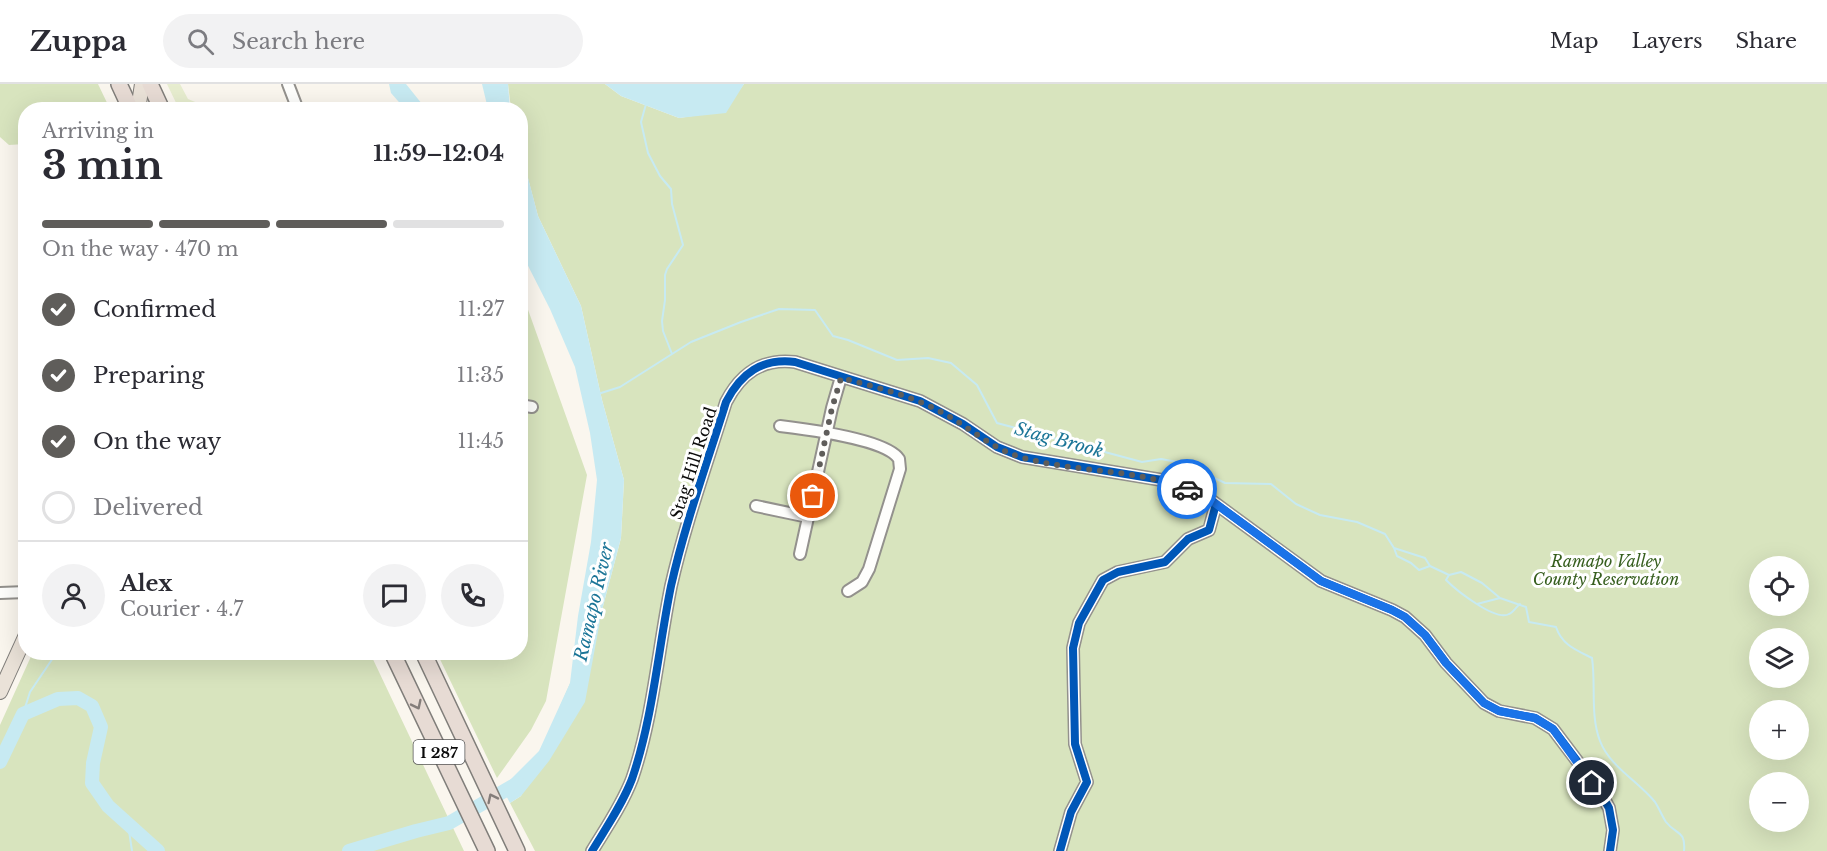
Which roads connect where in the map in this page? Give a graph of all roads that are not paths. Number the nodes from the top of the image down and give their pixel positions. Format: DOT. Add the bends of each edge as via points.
graph roads {
  1 [pos="288,84"];
  2 [pos="148,86"];
  3 [pos="141,102"];
  4 [pos="157,102"];
  5 [pos="295,102"];
  6 [pos="841,378"];
  7 [pos="780,426"];
  8 [pos="827,432"];
  9 [pos="1216,504"];
  10 [pos="756,506"];
  11 [pos="808,517"];
  12 [pos="800,554"];
  13 [pos="848,591"];
  14 [pos="0,592"];
  15 [pos="18,592"];
  16 [pos="18,653"];
  17 [pos="396,660"];
  18 [pos="427,660"];
  19 [pos="0,692"];
  20 [pos="487,851"];
  21 [pos="518,851"];
  22 [pos="592,851"];
  23 [pos="1060,851"];
  24 [pos="1610,851"];
  1 -- 5 [label="street"];
  2 -- 3 [label="main road"];
  2 -- 4 [label="highway"];
  6 -- 8 [label="street"];
  6 -- 9 [label="street, Stag Hill Road" via="920,401 1009,453 1037,461 1162,480"];
  6 -- 22 [label="street, Stag Hill Road" via="780,360 750,371 730,394 689,518 672,585 635,769 618,810"];
  7 -- 8 [label="street"];
  8 -- 11 [label="street"];
  8 -- 13 [label="street" via="890,450 900,462 869,568 862,582"];
  9 -- 23 [label="street" via="1209,530 1188,539 1165,562 1118,572 1103,580 1079,623 1073,648 1076,744 1087,782 1071,812"];
  9 -- 24 [label="street, Stag Hill Road" via="1321,581 1405,617 1484,703 1499,711 1535,718 1553,729 1605,799 1612,819"];
  10 -- 11 [label="street"];
  11 -- 12 [label="street"];
  14 -- 15 [label="street"];
  16 -- 19 [label="main road"];
  17 -- 20 [label="highway, I 287, one-way"];
  21 -- 18 [label="highway, I 287, one-way"];
}
